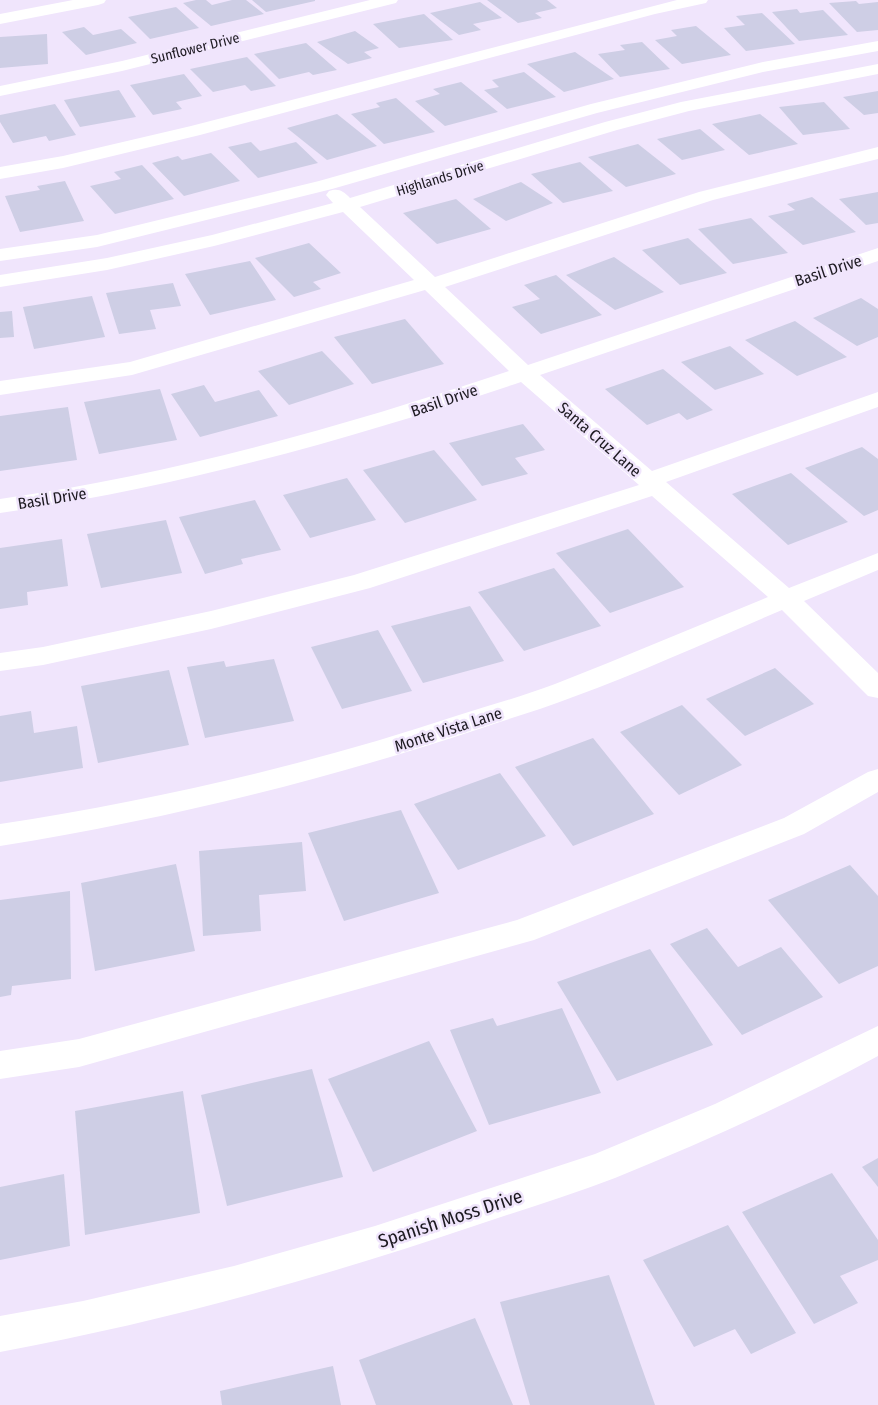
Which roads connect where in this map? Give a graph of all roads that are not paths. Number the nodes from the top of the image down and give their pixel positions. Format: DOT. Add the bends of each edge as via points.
graph roads {
  1 [pos="98,0"];
  2 [pos="390,0"];
  3 [pos="700,0"];
  4 [pos="0,19"];
  5 [pos="878,46"];
  6 [pos="878,69"];
  7 [pos="0,91"];
  8 [pos="878,153"];
  9 [pos="0,173"];
  10 [pos="325,185"];
  11 [pos="347,206"];
  12 [pos="878,254"];
  13 [pos="0,255"];
  14 [pos="0,281"];
  15 [pos="430,284"];
  16 [pos="523,372"];
  17 [pos="0,388"];
  18 [pos="878,399"];
  19 [pos="652,484"];
  20 [pos="0,506"];
  21 [pos="878,561"];
  22 [pos="785,598"];
  23 [pos="0,662"];
  24 [pos="878,689"];
  25 [pos="878,779"];
  26 [pos="0,835"];
  27 [pos="878,1040"];
  28 [pos="0,1065"];
  29 [pos="0,1334"];
  1 -- 4 [label="street"];
  2 -- 7 [label="street, Sunflower Drive" via="122,66"];
  3 -- 9 [label="street" via="194,131 63,162"];
  5 -- 10 [label="street, Highlands Drive" via="764,66 591,109"];
  6 -- 11 [label="street, Highlands Drive" via="687,106"];
  8 -- 15 [label="street" via="706,196"];
  10 -- 11 [label="street, Santa Cruz Lane"];
  10 -- 13 [label="street, Highlands Drive" via="97,241"];
  11 -- 14 [label="street, Highlands Drive" via="107,264"];
  11 -- 15 [label="street, Santa Cruz Lane"];
  12 -- 16 [label="street, Basil Drive"];
  15 -- 16 [label="street, Santa Cruz Lane"];
  15 -- 17 [label="street" via="132,368"];
  16 -- 19 [label="street, Santa Cruz Lane"];
  16 -- 20 [label="street, Basil Drive" via="418,409 225,465"];
  18 -- 19 [label="street"];
  19 -- 22 [label="street, Santa Cruz Lane"];
  19 -- 23 [label="street" via="361,582 211,620 43,656"];
  21 -- 22 [label="street, Monte Vista Lane"];
  22 -- 24 [label="street, Santa Cruz Lane"];
  22 -- 26 [label="street, Monte Vista Lane" via="563,691 385,750 191,800"];
  25 -- 28 [label="street" via="794,826 523,931 79,1054"];
  27 -- 29 [label="street, Spanish Moss Drive" via="726,1114 602,1167 413,1230 234,1283 83,1319"];
}
